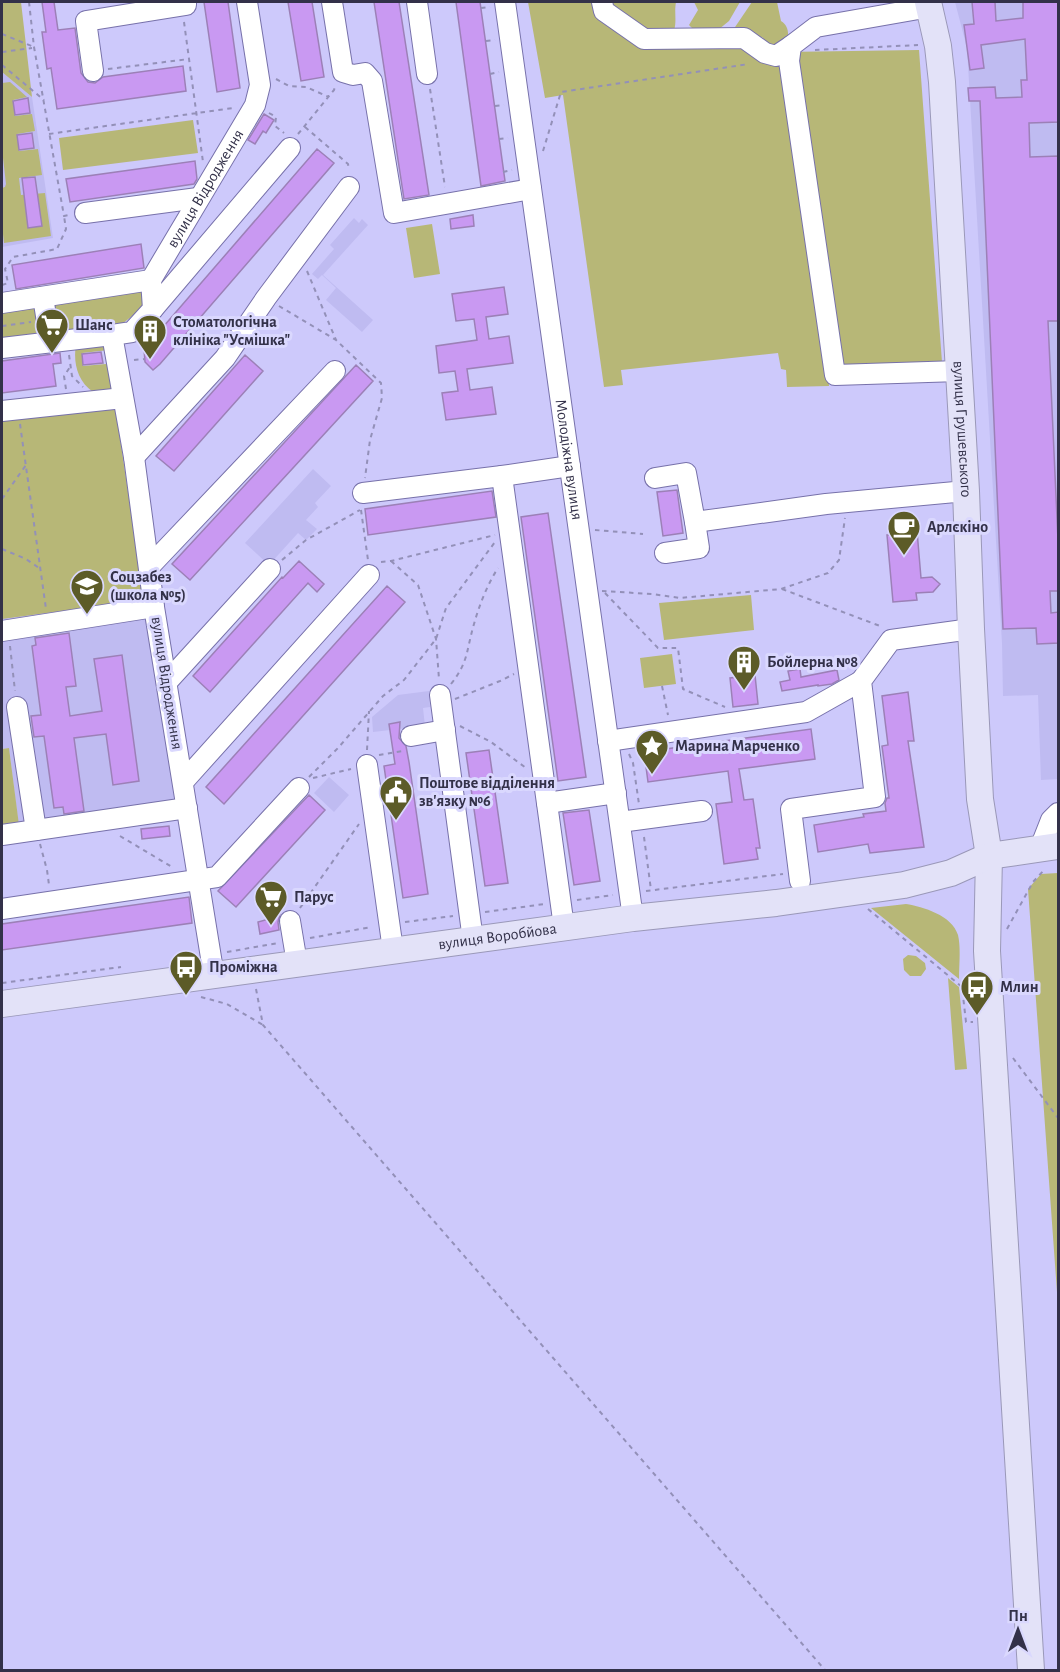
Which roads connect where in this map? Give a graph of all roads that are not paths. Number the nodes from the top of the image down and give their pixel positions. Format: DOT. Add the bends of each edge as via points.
graph roads {
  1 [pos="247,2"];
  2 [pos="332,2"];
  3 [pos="417,2"];
  4 [pos="602,2"];
  5 [pos="184,4"];
  6 [pos="499,4"];
  7 [pos="929,4"];
  8 [pos="790,46"];
  9 [pos="93,71"];
  10 [pos="428,74"];
  11 [pos="292,144"];
  12 [pos="349,187"];
  13 [pos="531,189"];
  14 [pos="202,193"];
  15 [pos="85,213"];
  16 [pos="151,280"];
  17 [pos="43,297"];
  18 [pos="2,303"];
  19 [pos="153,309"];
  20 [pos="112,335"];
  21 [pos="58,340"];
  22 [pos="2,348"];
  23 [pos="335,371"];
  24 [pos="959,371"];
  25 [pos="123,398"];
  26 [pos="10,410"];
  27 [pos="134,457"];
  28 [pos="570,466"];
  29 [pos="502,476"];
  30 [pos="655,478"];
  31 [pos="966,491"];
  32 [pos="362,501"];
  33 [pos="694,522"];
  34 [pos="665,553"];
  35 [pos="149,567"];
  36 [pos="270,569"];
  37 [pos="369,569"];
  38 [pos="154,607"];
  39 [pos="970,629"];
  40 [pos="5,630"];
  41 [pos="861,681"];
  42 [pos="167,682"];
  43 [pos="12,706"];
  44 [pos="411,736"];
  45 [pos="608,741"];
  46 [pos="367,765"];
  47 [pos="183,782"];
  48 [pos="299,788"];
  49 [pos="616,793"];
  50 [pos="547,803"];
  51 [pos="187,808"];
  52 [pos="702,811"];
  53 [pos="1059,813"];
  54 [pos="620,822"];
  55 [pos="36,830"];
  56 [pos="2,835"];
  57 [pos="1050,853"];
  58 [pos="989,856"];
  59 [pos="199,880"];
  60 [pos="800,881"];
  61 [pos="838,893"];
  62 [pos="776,903"];
  63 [pos="2,909"];
  64 [pos="633,918"];
  65 [pos="564,927"];
  66 [pos="473,940"];
  67 [pos="393,950"];
  68 [pos="212,965"];
  69 [pos="2,1004"];
  70 [pos="1031,1671"];
  1 -- 14 [label="street, вулиця Відродження" via="260,85 255,105"];
  2 -- 13 [label="street" via="344,72 365,74 372,81 394,213"];
  3 -- 10 [label="street"];
  4 -- 8 [label="street" via="604,11 644,39 744,38 776,56"];
  5 -- 9 [label="street" via="86,21"];
  6 -- 13 [label="street, Молодіжна вулиця"];
  7 -- 8 [label="street" via="816,27"];
  7 -- 24 [label="main road, вулиця Грушевського" via="942,82"];
  8 -- 24 [label="street" via="789,61 835,375"];
  11 -- 19 [label="street, вулиця Відродження"];
  12 -- 27 [label="street" via="225,358"];
  13 -- 28 [label="street, Молодіжна вулиця"];
  14 -- 15 [label="street"];
  14 -- 16 [label="street, вулиця Відродження"];
  16 -- 17 [label="street"];
  16 -- 19 [label="street"];
  17 -- 18 [label="street"];
  17 -- 21 [label="street" via="46,319"];
  19 -- 20 [label="street, вулиця Відродження" via="132,332"];
  20 -- 21 [label="street"];
  20 -- 25 [label="street, вулиця Відродження"];
  21 -- 22 [label="street"];
  23 -- 35 [label="street"];
  24 -- 31 [label="main road, вулиця Грушевського"];
  25 -- 26 [label="street"];
  25 -- 27 [label="street, вулиця Відродження"];
  27 -- 35 [label="street, вулиця Відродження"];
  28 -- 29 [label="street"];
  28 -- 45 [label="street, Молодіжна вулиця" via="595,592"];
  29 -- 32 [label="street"];
  29 -- 50 [label="street"];
  30 -- 33 [label="street" via="686,473"];
  31 -- 33 [label="street"];
  31 -- 39 [label="main road, вулиця Грушевського"];
  33 -- 34 [label="street" via="699,548"];
  35 -- 38 [label="street, вулиця Відродження"];
  36 -- 42 [label="street"];
  37 -- 47 [label="street"];
  38 -- 40 [label="street"];
  38 -- 42 [label="street, вулиця Відродження"];
  39 -- 41 [label="street" via="891,640"];
  39 -- 58 [label="main road, вулиця Грушевського" via="980,800"];
  41 -- 45 [label="street" via="806,712"];
  41 -- 60 [label="street" via="875,797 791,809"];
  42 -- 47 [label="street, вулиця Відродження"];
  43 -- 55 [label="street"];
  44 -- 66 [label="street" via="442,708"];
  45 -- 49 [label="street, Молодіжна вулиця"];
  46 -- 67 [label="street"];
  47 -- 51 [label="street, вулиця Відродження"];
  48 -- 59 [label="street" via="217,877"];
  49 -- 50 [label="street"];
  49 -- 54 [label="street, Молодіжна вулиця"];
  50 -- 65 [label="street"];
  51 -- 55 [label="street"];
  51 -- 59 [label="street, вулиця Відродження"];
  52 -- 54 [label="street"];
  53 -- 57 [label="street" via="1050,820"];
  54 -- 64 [label="street, Молодіжна вулиця"];
  55 -- 56 [label="street"];
  57 -- 58 [label="main road, вулиця Воробйова"];
  58 -- 61 [label="main road, вулиця Воробйова" via="951,873 904,885"];
  58 -- 70 [label="main road, вулиця Грушевського" via="987,951"];
  59 -- 63 [label="street"];
  59 -- 68 [label="street, вулиця Відродження"];
  60 -- 61 [label="street"];
  60 -- 62 [label="street" via="790,883"];
  61 -- 62 [label="main road, вулиця Воробйова"];
  62 -- 64 [label="main road, вулиця Воробйова"];
  64 -- 65 [label="main road, вулиця Воробйова"];
  65 -- 66 [label="main road, вулиця Воробйова"];
  66 -- 67 [label="main road, вулиця Воробйова"];
  67 -- 68 [label="main road, вулиця Воробйова" via="294,942 252,970"];
  68 -- 69 [label="main road, вулиця Воробйова"];
}
